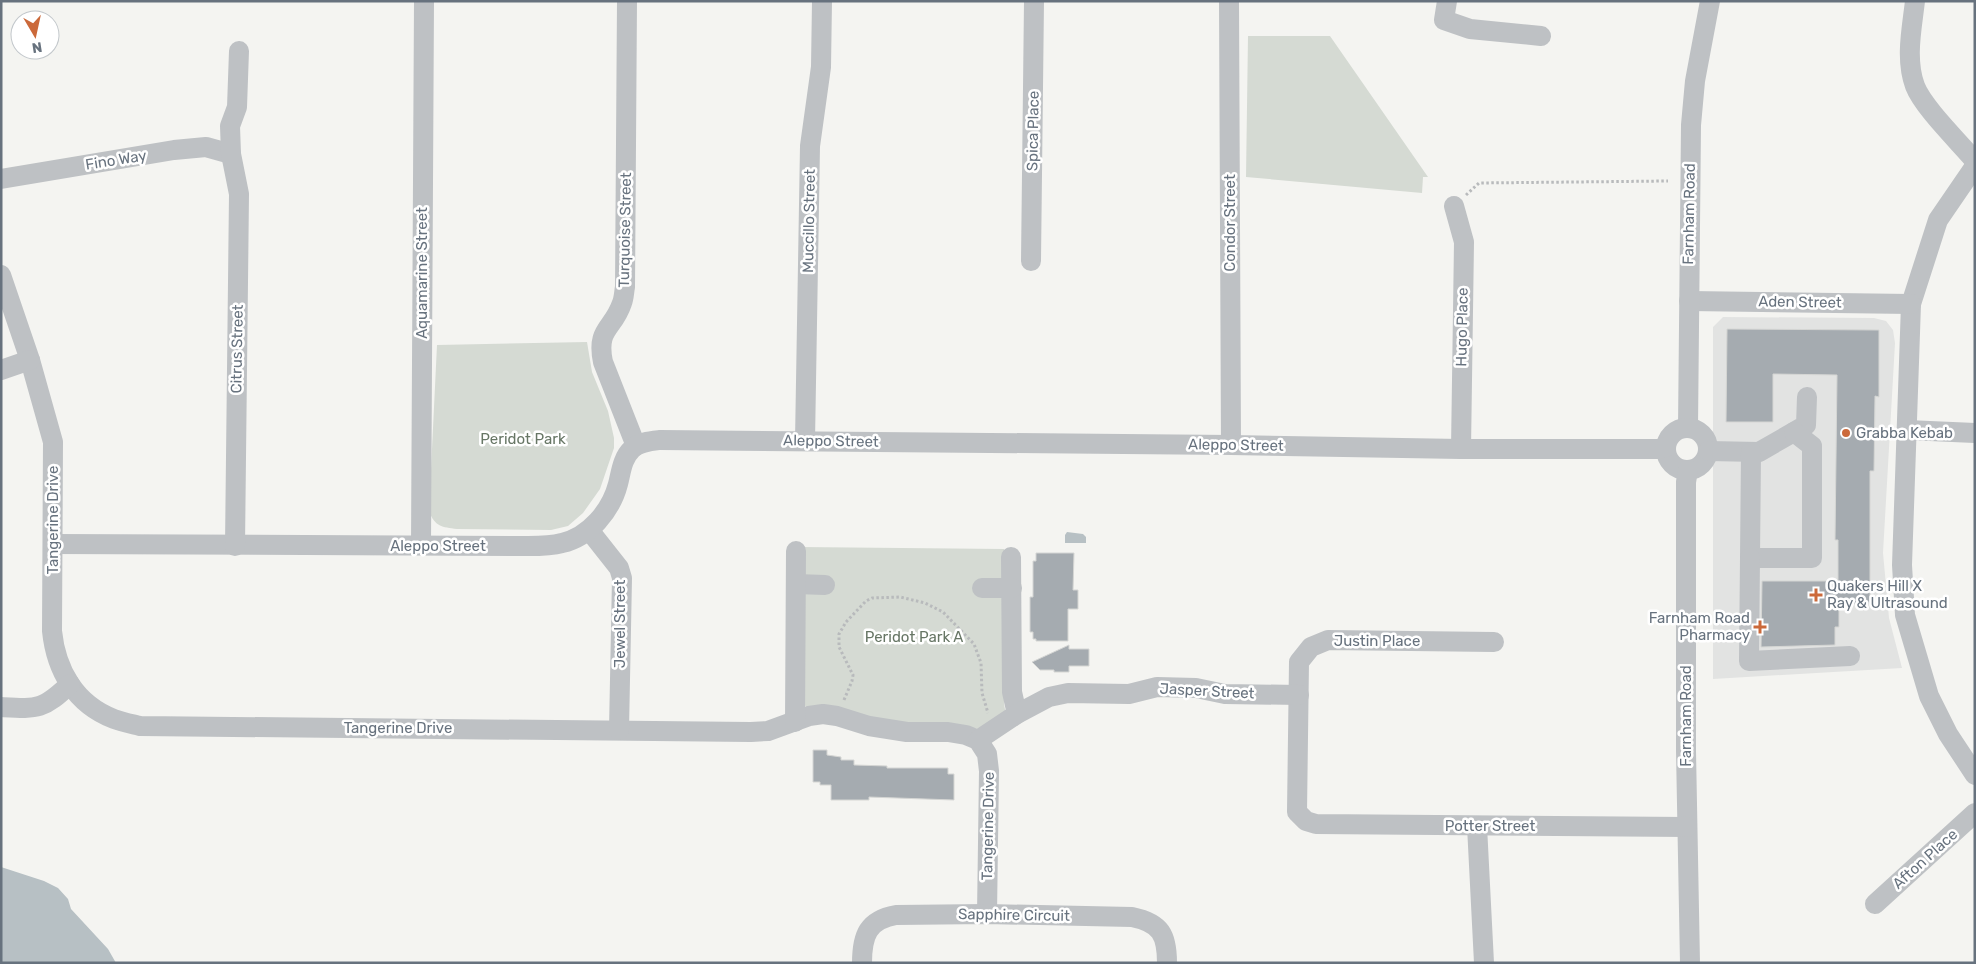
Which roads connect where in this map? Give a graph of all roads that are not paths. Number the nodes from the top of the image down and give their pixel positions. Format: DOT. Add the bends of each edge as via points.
graph roads {
  1 [pos="424,1"];
  2 [pos="627,1"];
  3 [pos="822,1"];
  4 [pos="1034,1"];
  5 [pos="1229,1"];
  6 [pos="1710,1"];
  7 [pos="1915,1"];
  8 [pos="1446,11"];
  9 [pos="1541,36"];
  10 [pos="239,50"];
  11 [pos="231,154"];
  12 [pos="1975,161"];
  13 [pos="1975,166"];
  14 [pos="1,178"];
  15 [pos="1454,206"];
  16 [pos="1031,261"];
  17 [pos="1,276"];
  18 [pos="1689,301"];
  19 [pos="1911,304"];
  20 [pos="30,360"];
  21 [pos="1,370"];
  22 [pos="1807,397"];
  23 [pos="1688,428"];
  24 [pos="1908,430"];
  25 [pos="1794,432"];
  26 [pos="1975,433"];
  27 [pos="806,441"];
  28 [pos="1231,445"];
  29 [pos="636,446"];
  30 [pos="1666,447"];
  31 [pos="1460,449"];
  32 [pos="1708,451"];
  33 [pos="1751,452"];
  34 [pos="1688,470"];
  35 [pos="589,530"];
  36 [pos="53,544"];
  37 [pos="421,545"];
  38 [pos="235,546"];
  39 [pos="796,551"];
  40 [pos="1011,557"];
  41 [pos="1750,558"];
  42 [pos="796,584"];
  43 [pos="825,585"];
  44 [pos="982,588"];
  45 [pos="1012,588"];
  46 [pos="1494,642"];
  47 [pos="1850,656"];
  48 [pos="70,684"];
  49 [pos="1299,695"];
  50 [pos="1,707"];
  51 [pos="1017,714"];
  52 [pos="795,722"];
  53 [pos="619,730"];
  54 [pos="986,735"];
  55 [pos="1975,775"];
  56 [pos="1297,812"];
  57 [pos="1975,813"];
  58 [pos="1477,826"];
  59 [pos="1687,827"];
  60 [pos="1875,904"];
  61 [pos="986,914"];
  62 [pos="862,963"];
  63 [pos="1166,963"];
  64 [pos="1484,963"];
  65 [pos="1690,963"];
  1 -- 37 [label="street, Aquamarine Street"];
  2 -- 29 [label="street, Turquoise Street" via="625,287 622,304 602,335 600,348"];
  3 -- 27 [label="street, Muccillo Street" via="821,68 810,146"];
  4 -- 16 [label="street, Spica Place"];
  5 -- 28 [label="street, Condor Street"];
  6 -- 18 [label="street, Farnham Road" via="1695,81 1691,124"];
  7 -- 12 [label="street" via="1910,50 1915,86 1924,102"];
  8 -- 9 [label="street" via="1470,29"];
  10 -- 11 [label="street, Citrus Street" via="237,107 230,126"];
  11 -- 14 [label="street, Fino Way" via="206,146"];
  11 -- 38 [label="street, Citrus Street" via="238,194"];
  13 -- 19 [label="street" via="1938,220"];
  15 -- 31 [label="street, Hugo Place" via="1464,242"];
  17 -- 20 [label="street, Tangerine Drive"];
  18 -- 19 [label="street, Aden Street"];
  18 -- 23 [label="street, Farnham Road"];
  19 -- 24 [label="street"];
  20 -- 21 [label="street"];
  20 -- 36 [label="street, Tangerine Drive" via="53,442"];
  22 -- 25 [label="street" via="1806,425"];
  23 -- 30 [label="street" via="1670,435"];
  23 -- 32 [label="street" via="1700,433"];
  24 -- 26 [label="street"];
  24 -- 55 [label="street" via="1902,565 1905,615 1929,696 1948,734"];
  25 -- 33 [label="street" via="1759,452"];
  25 -- 41 [label="street" via="1812,446 1812,558"];
  27 -- 28 [label="street, Aleppo Street"];
  27 -- 29 [label="street, Aleppo Street" via="660,440"];
  28 -- 31 [label="street, Aleppo Street"];
  29 -- 35 [label="street, Aleppo Street" via="626,457 613,500"];
  30 -- 31 [label="street, Aleppo Street" via="1658,450"];
  30 -- 34 [label="street" via="1672,464"];
  32 -- 33 [label="street"];
  32 -- 34 [label="street" via="1704,461"];
  33 -- 41 [label="street"];
  34 -- 59 [label="street, Farnham Road"];
  35 -- 37 [label="street, Aleppo Street" via="562,544 544,546"];
  35 -- 53 [label="street, Jewel Street" via="619,568 622,578"];
  36 -- 38 [label="street, Aleppo Street"];
  36 -- 48 [label="street, Tangerine Drive" via="54,648"];
  37 -- 38 [label="street, Aleppo Street"];
  39 -- 42 [label="street"];
  40 -- 45 [label="street"];
  41 -- 47 [label="street" via="1749,661"];
  42 -- 43 [label="street"];
  42 -- 52 [label="street"];
  44 -- 45 [label="street"];
  45 -- 51 [label="street" via="1012,692"];
  46 -- 49 [label="street, Justin Place" via="1328,640 1311,647 1299,662"];
  48 -- 50 [label="street" via="51,702 37,707"];
  48 -- 53 [label="street, Tangerine Drive" via="89,705 113,719 140,726"];
  49 -- 51 [label="street, Jasper Street" via="1225,694 1196,688 1157,687 1130,694 1068,693 1049,697"];
  49 -- 56 [label="street, Justin Place"];
  51 -- 54 [label="street, Jasper Street"];
  52 -- 53 [label="street, Tangerine Drive" via="751,732"];
  52 -- 54 [label="street, Tangerine Drive" via="823,714 907,732"];
  54 -- 61 [label="street, Tangerine Drive" via="989,770"];
  56 -- 58 [label="street, Potter Street" via="1306,821 1316,824"];
  57 -- 60 [label="street, Afton Place"];
  58 -- 59 [label="street, Potter Street"];
  58 -- 64 [label="street"];
  59 -- 65 [label="street, Farnham Road"];
  61 -- 62 [label="street, Sapphire Circuit" via="883,917 871,925 864,938"];
  61 -- 63 [label="street, Sapphire Circuit" via="1147,920 1159,928 1165,941"];
}
